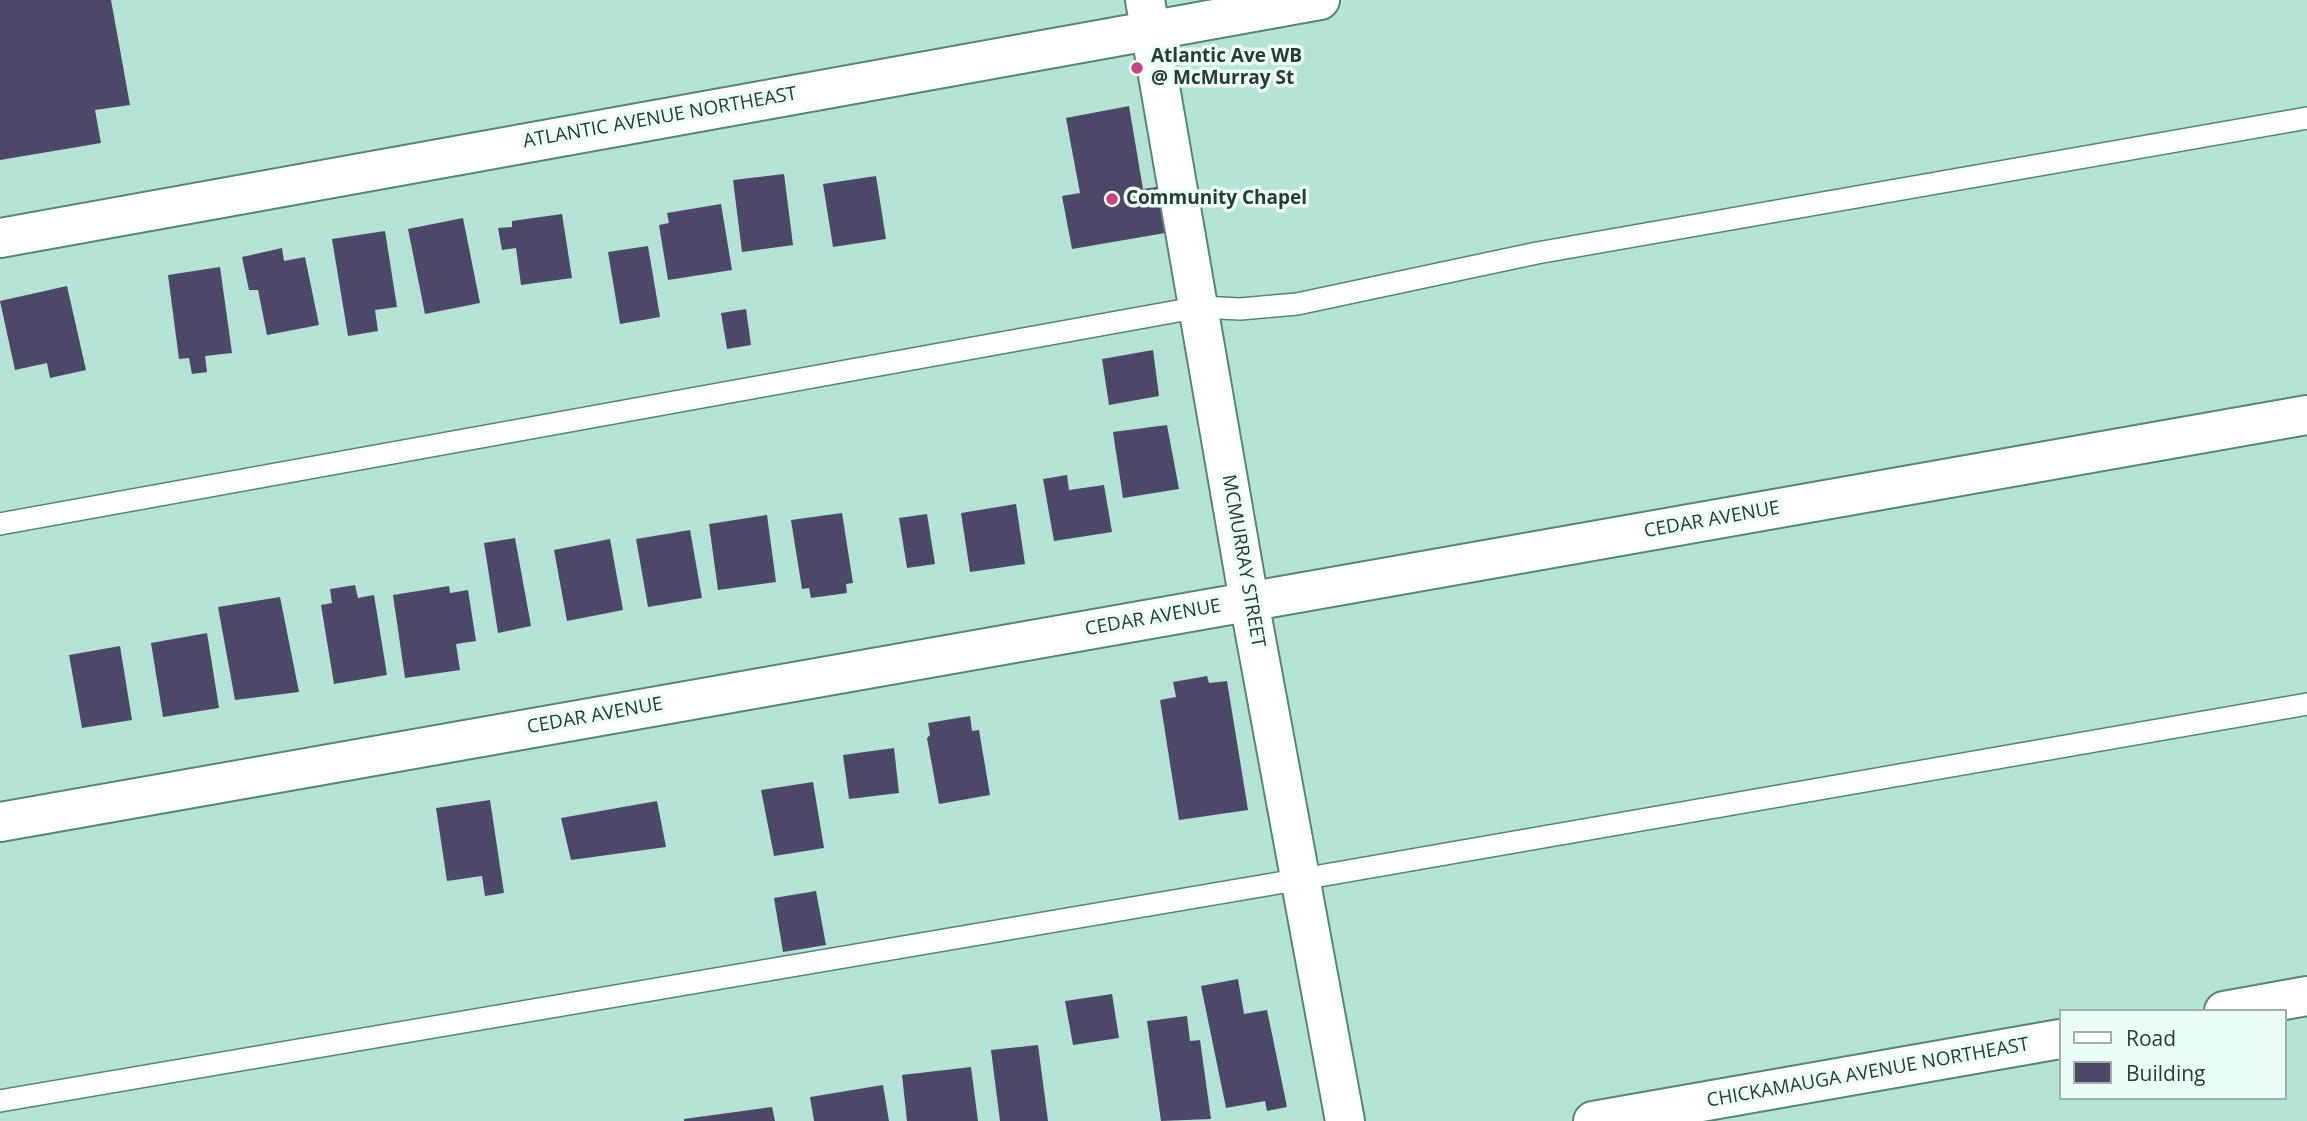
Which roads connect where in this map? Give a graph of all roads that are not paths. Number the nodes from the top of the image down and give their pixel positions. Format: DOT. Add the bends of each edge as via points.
graph roads {
  1 [pos="1320,0"];
  2 [pos="1148,15"];
  3 [pos="2307,118"];
  4 [pos="0,238"];
  5 [pos="1200,307"];
  6 [pos="2307,415"];
  7 [pos="0,524"];
  8 [pos="1249,601"];
  9 [pos="2307,704"];
  10 [pos="0,821"];
  11 [pos="1302,879"];
  12 [pos="2307,996"];
  13 [pos="2235,1009"];
  14 [pos="2058,1039"];
  15 [pos="0,1101"];
  16 [pos="1345,1121"];
  17 [pos="1593,1121"];
  1 -- 2 [label="street, ATLANTIC AVENUE NORTHEAST"];
  2 -- 4 [label="street, ATLANTIC AVENUE NORTHEAST"];
  2 -- 5 [label="street, MCMURRAY STREET"];
  3 -- 5 [label="lane" via="1537,253 1297,304"];
  5 -- 7 [label="lane"];
  5 -- 8 [label="street, MCMURRAY STREET"];
  6 -- 8 [label="street, CEDAR AVENUE"];
  8 -- 10 [label="street, CEDAR AVENUE"];
  8 -- 11 [label="street, MCMURRAY STREET"];
  9 -- 11 [label="lane"];
  11 -- 15 [label="lane"];
  11 -- 16 [label="street, MCMURRAY STREET"];
  12 -- 13 [label="street"];
  14 -- 17 [label="street, CHICKAMAUGA AVENUE NORTHEAST"];
}
